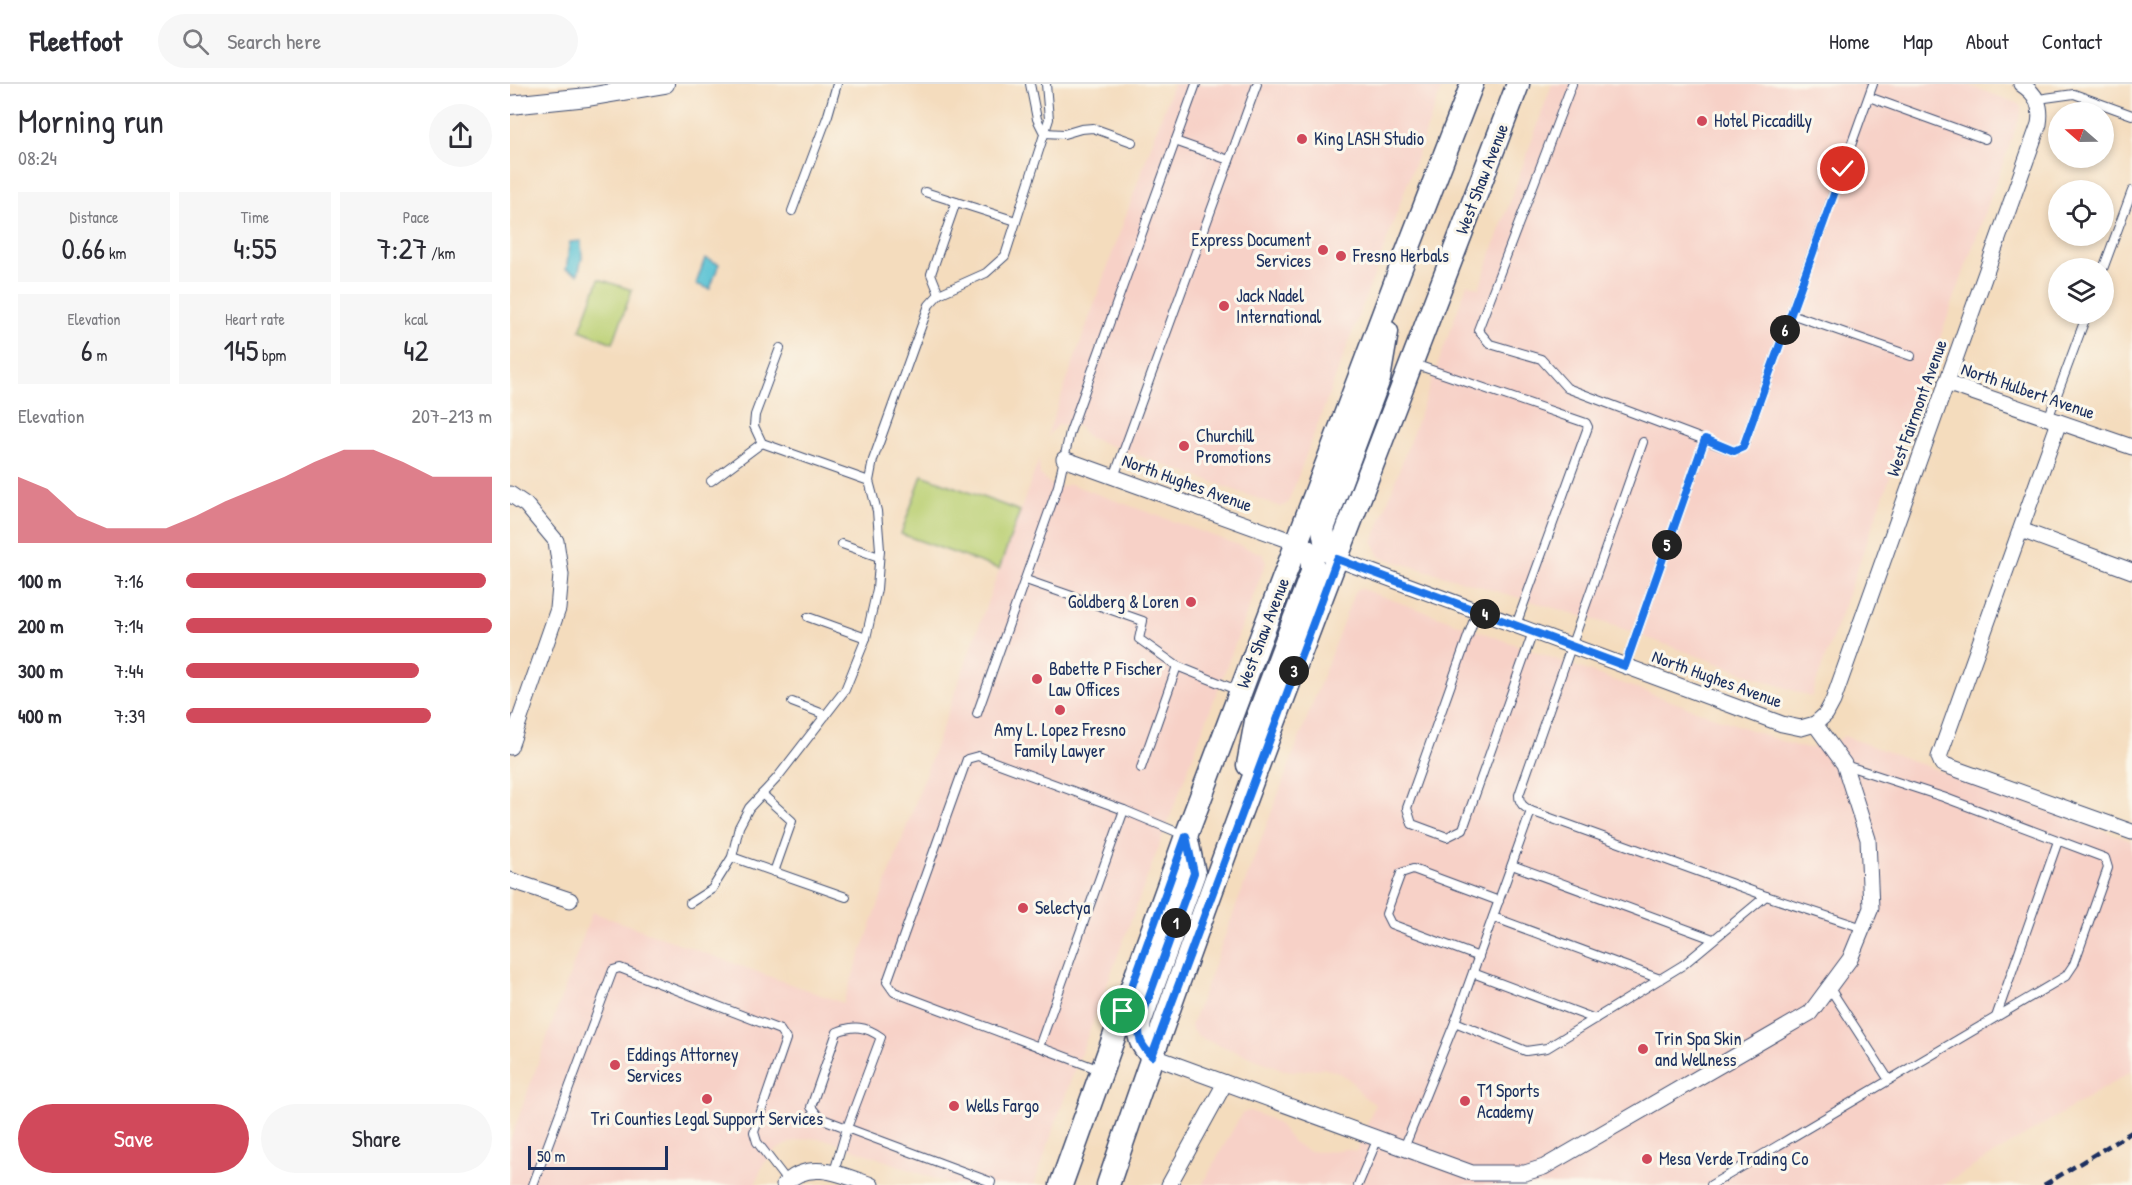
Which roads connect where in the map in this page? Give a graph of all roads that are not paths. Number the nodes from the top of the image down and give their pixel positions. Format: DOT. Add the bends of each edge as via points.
graph roads {
  1 [pos="664,84"];
  2 [pos="837,84"];
  3 [pos="1030,84"];
  4 [pos="1046,84"];
  5 [pos="1196,84"];
  6 [pos="1257,84"];
  7 [pos="1472,84"];
  8 [pos="1518,84"];
  9 [pos="1572,84"];
  10 [pos="1873,84"];
  11 [pos="2021,84"];
  12 [pos="1869,97"];
  13 [pos="2038,99"];
  14 [pos="510,105"];
  15 [pos="2132,115"];
  16 [pos="1044,133"];
  17 [pos="1985,139"];
  18 [pos="1175,141"];
  19 [pos="1132,142"];
  20 [pos="1229,160"];
  21 [pos="2132,191"];
  22 [pos="925,192"];
  23 [pos="956,202"];
  24 [pos="792,212"];
  25 [pos="1016,221"];
  26 [pos="2107,258"];
  27 [pos="1398,275"];
  28 [pos="939,294"];
  29 [pos="1791,314"];
  30 [pos="2084,324"];
  31 [pos="780,348"];
  32 [pos="1911,356"];
  33 [pos="1413,364"];
  34 [pos="1946,383"];
  35 [pos="2053,420"];
  36 [pos="1705,439"];
  37 [pos="1643,442"];
  38 [pos="762,443"];
  39 [pos="2132,447"];
  40 [pos="1064,459"];
  41 [pos="1114,477"];
  42 [pos="711,481"];
  43 [pos="869,481"];
  44 [pos="510,494"];
  45 [pos="2021,530"];
  46 [pos="1297,543"];
  47 [pos="842,544"];
  48 [pos="879,557"];
  49 [pos="1337,559"];
  50 [pos="2132,571"];
  51 [pos="1026,580"];
  52 [pos="1478,611"];
  53 [pos="808,617"];
  54 [pos="1516,625"];
  55 [pos="1533,632"];
  56 [pos="866,638"];
  57 [pos="1572,646"];
  58 [pos="1177,666"];
  59 [pos="1625,666"];
  60 [pos="1241,692"];
  61 [pos="792,702"];
  62 [pos="977,714"];
  63 [pos="826,715"];
  64 [pos="1815,724"];
  65 [pos="510,747"];
  66 [pos="1844,764"];
  67 [pos="1141,768"];
  68 [pos="762,794"];
  69 [pos="1124,810"];
  70 [pos="1531,811"];
  71 [pos="1238,820"];
  72 [pos="2132,832"];
  73 [pos="1186,836"];
  74 [pos="2058,841"];
  75 [pos="732,857"];
  76 [pos="1512,865"];
  77 [pos="774,872"];
  78 [pos="510,879"];
  79 [pos="1766,896"];
  80 [pos="846,897"];
  81 [pos="570,900"];
  82 [pos="1499,901"];
  83 [pos="690,903"];
  84 [pos="1492,918"];
  85 [pos="1863,927"];
  86 [pos="1713,939"];
  87 [pos="1479,957"];
  88 [pos="1473,973"];
  89 [pos="1660,979"];
  90 [pos="1829,987"];
  91 [pos="1996,1017"];
  92 [pos="1594,1019"];
  93 [pos="1455,1022"];
  94 [pos="1039,1047"];
  95 [pos="1152,1056"];
  96 [pos="1101,1071"];
  97 [pos="1889,1080"];
  98 [pos="1225,1083"];
  99 [pos="847,1128"];
  100 [pos="1378,1138"];
  101 [pos="1404,1148"];
  102 [pos="842,1178"];
  103 [pos="785,1183"];
  104 [pos="533,1185"];
  105 [pos="871,1185"];
  106 [pos="990,1185"];
  107 [pos="1061,1185"];
  108 [pos="1108,1185"];
  109 [pos="1168,1185"];
  110 [pos="1358,1185"];
  111 [pos="1712,1185"];
  1 -- 14 [label="street"];
  2 -- 24 [label="lane"];
  3 -- 16 [label="lane"];
  4 -- 16 [label="lane" via="1049,119"];
  5 -- 18 [label="lane"];
  6 -- 20 [label="lane"];
  7 -- 27 [label="main road, West Shaw Avenue"];
  8 -- 33 [label="main road, West Shaw Avenue"];
  9 -- 36 [label="lane" via="1478,330 1490,344 1541,359 1567,388"];
  10 -- 12 [label="lane"];
  11 -- 13 [label="street"];
  12 -- 17 [label="lane"];
  12 -- 29 [label="lane"];
  13 -- 15 [label="lane" via="2074,94"];
  13 -- 34 [label="street, West Fairmont Avenue" via="2039,124"];
  16 -- 19 [label="lane" via="1064,134 1093,128"];
  16 -- 25 [label="lane"];
  18 -- 20 [label="lane"];
  18 -- 40 [label="lane" via="1070,432"];
  20 -- 41 [label="lane"];
  21 -- 26 [label="lane"];
  22 -- 23 [label="lane"];
  23 -- 25 [label="lane"];
  23 -- 28 [label="lane" via="931,274"];
  25 -- 28 [label="lane" via="1005,256 986,273"];
  27 -- 46 [label="main road, West Shaw Avenue"];
  27 -- 49 [label="main road" via="1379,379 1323,530 1326,548"];
  28 -- 43 [label="lane" via="929,305"];
  29 -- 32 [label="lane"];
  29 -- 36 [label="lane" via="1743,447 1734,451"];
  30 -- 35 [label="lane"];
  31 -- 38 [label="lane" via="755,415 754,426"];
  33 -- 49 [label="main road, West Shaw Avenue"];
  33 -- 54 [label="lane" via="1586,423 1588,427"];
  34 -- 35 [label="street, North Hulbert Avenue"];
  34 -- 64 [label="street, West Fairmont Avenue" via="1833,701"];
  35 -- 39 [label="street, North Hulbert Avenue"];
  35 -- 45 [label="street"];
  36 -- 59 [label="lane"];
  37 -- 57 [label="lane"];
  38 -- 42 [label="lane"];
  38 -- 43 [label="lane"];
  40 -- 41 [label="street, North Hughes Avenue"];
  40 -- 51 [label="lane"];
  41 -- 46 [label="street, North Hughes Avenue"];
  43 -- 48 [label="lane" via="877,511"];
  44 -- 65 [label="street" via="526,505 556,541 561,575 558,609"];
  45 -- 50 [label="street"];
  45 -- 72 [label="street" via="1939,757 1942,764"];
  46 -- 60 [label="main road, West Shaw Avenue"];
  46 -- 71 [label="main road" via="1312,555 1312,572 1256,721"];
  47 -- 48 [label="lane"];
  48 -- 56 [label="lane" via="877,589"];
  49 -- 52 [label="street, North Hughes Avenue"];
  49 -- 71 [label="main road, West Shaw Avenue"];
  51 -- 58 [label="lane" via="1143,621 1139,639"];
  51 -- 62 [label="lane"];
  52 -- 54 [label="street, North Hughes Avenue"];
  52 -- 55 [label="lane" via="1407,808 1412,824 1447,837 1463,829"];
  53 -- 56 [label="lane"];
  54 -- 55 [label="street, North Hughes Avenue"];
  55 -- 57 [label="street, North Hughes Avenue"];
  56 -- 63 [label="lane" via="845,690"];
  57 -- 59 [label="street, North Hughes Avenue"];
  57 -- 70 [label="lane" via="1519,795 1519,802"];
  58 -- 60 [label="lane"];
  58 -- 67 [label="lane"];
  59 -- 64 [label="street, North Hughes Avenue" via="1782,724 1801,728"];
  60 -- 73 [label="main road, West Shaw Avenue"];
  61 -- 63 [label="lane"];
  63 -- 68 [label="lane"];
  64 -- 66 [label="street"];
  66 -- 74 [label="lane"];
  66 -- 85 [label="street" via="1868,839 1870,908"];
  68 -- 75 [label="lane" via="739,827"];
  68 -- 77 [label="lane" via="792,821"];
  69 -- 73 [label="lane"];
  69 -- 94 [label="lane"];
  69 -- 94 [label="lane" via="978,756 966,759 887,982 894,993"];
  70 -- 76 [label="lane"];
  70 -- 79 [label="lane"];
  71 -- 95 [label="main road, West Shaw Avenue"];
  73 -- 95 [label="main road" via="1194,873 1138,1033"];
  73 -- 96 [label="main road, West Shaw Avenue"];
  74 -- 91 [label="lane"];
  74 -- 91 [label="lane" via="2104,858 2108,868 2067,976"];
  75 -- 77 [label="lane"];
  75 -- 83 [label="lane" via="712,889"];
  76 -- 82 [label="lane"];
  76 -- 86 [label="lane"];
  77 -- 80 [label="lane"];
  78 -- 81 [label="street"];
  79 -- 85 [label="lane"];
  79 -- 86 [label="lane"];
  82 -- 84 [label="lane"];
  82 -- 87 [label="lane" via="1413,869 1401,873 1386,914 1391,924"];
  84 -- 87 [label="lane"];
  84 -- 89 [label="lane"];
  85 -- 90 [label="street" via="1850,959"];
  86 -- 89 [label="lane"];
  87 -- 88 [label="lane"];
  88 -- 92 [label="lane"];
  88 -- 93 [label="lane"];
  89 -- 92 [label="lane"];
  90 -- 97 [label="lane"];
  90 -- 101 [label="street" via="1810,1013 1544,1167 1525,1173 1472,1173"];
  91 -- 97 [label="lane"];
  92 -- 93 [label="lane" via="1547,1048 1526,1051"];
  93 -- 101 [label="lane"];
  94 -- 96 [label="lane"];
  95 -- 98 [label="street"];
  95 -- 108 [label="main road, West Shaw Avenue"];
  96 -- 107 [label="main road, West Shaw Avenue"];
  97 -- 111 [label="lane"];
  98 -- 100 [label="street"];
  98 -- 109 [label="street"];
  99 -- 99 [label="lane" via="881,1037 859,1026 837,1032 811,1107 820,1118"];
  99 -- 102 [label="lane"];
  99 -- 106 [label="lane" via="991,1182"];
  100 -- 101 [label="street"];
  100 -- 110 [label="lane"];
  102 -- 103 [label="street" via="822,1170 810,1171"];
  102 -- 105 [label="street"];
  103 -- 104 [label="lane" via="754,1132 786,1039 780,1030 620,968 613,970"];
}
